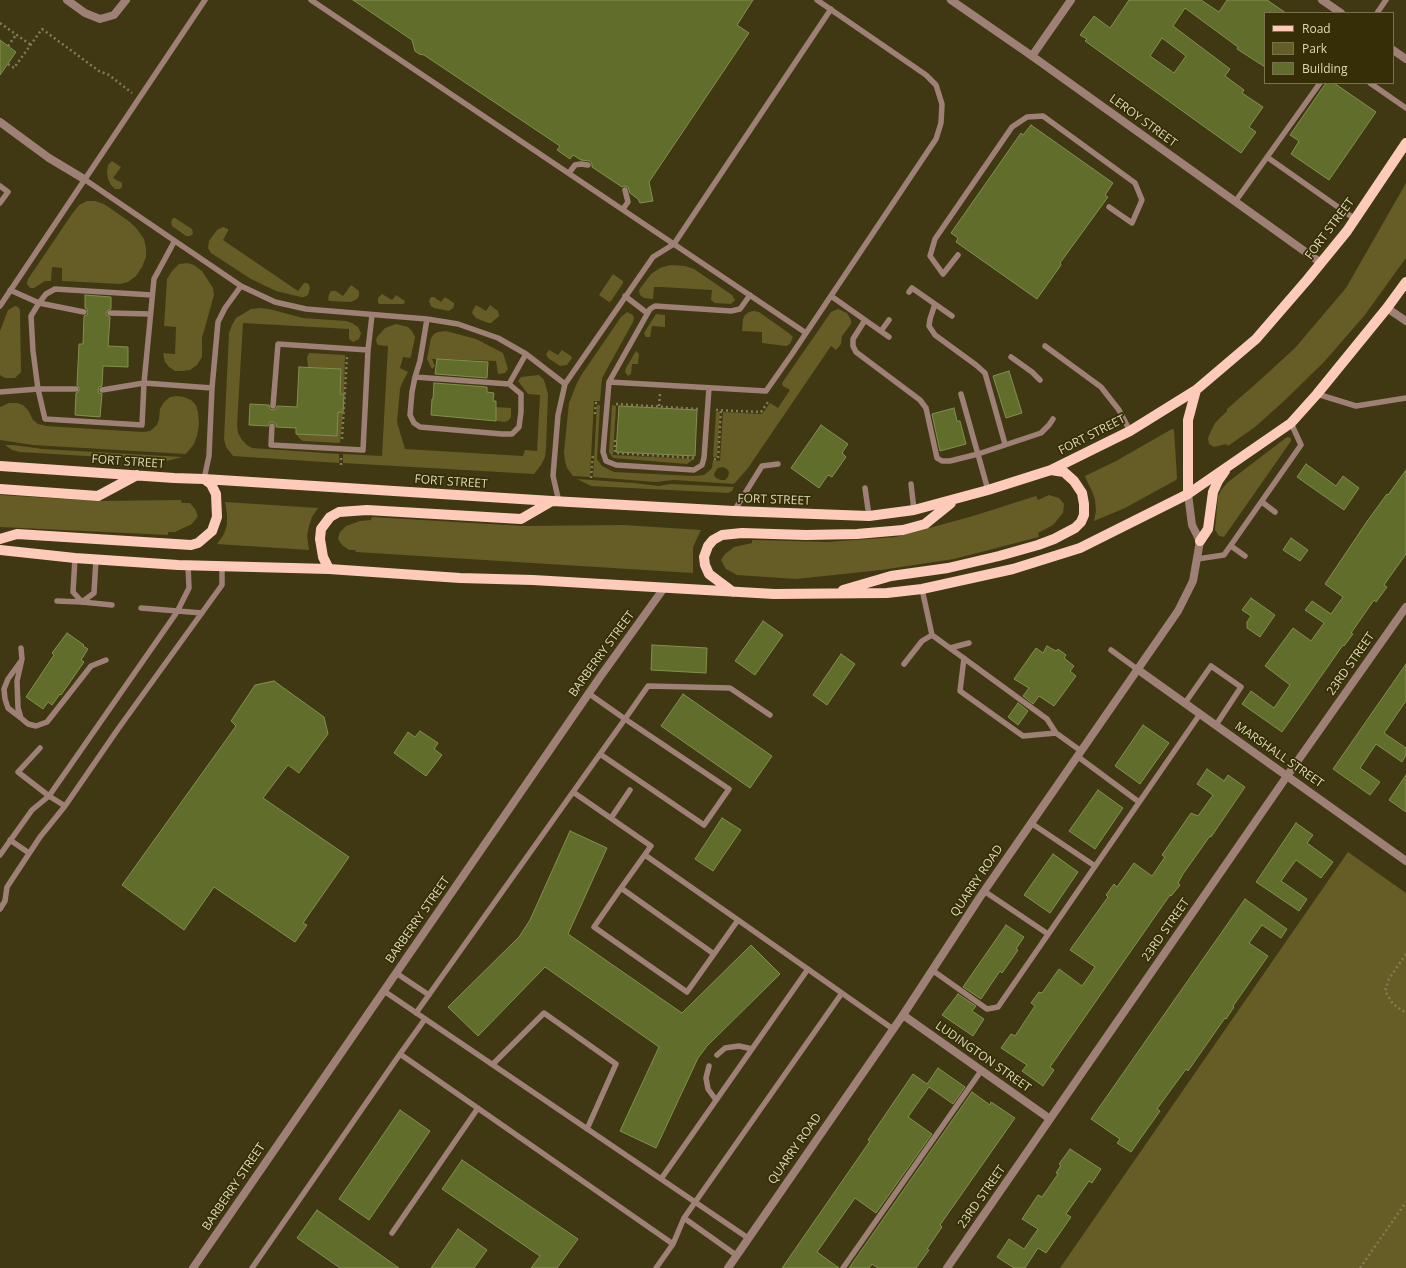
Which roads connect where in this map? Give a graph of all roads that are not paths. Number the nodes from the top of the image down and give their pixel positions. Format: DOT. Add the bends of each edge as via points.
graph roads {
  1 [pos="67,0"];
  2 [pos="126,0"];
  3 [pos="205,0"];
  4 [pos="311,0"];
  5 [pos="817,0"];
  6 [pos="951,0"];
  7 [pos="1071,0"];
  8 [pos="1322,0"];
  9 [pos="1386,0"];
  10 [pos="831,9"];
  11 [pos="1340,12"];
  12 [pos="1378,12"];
  13 [pos="1394,51"];
  14 [pos="1032,56"];
  15 [pos="1406,59"];
  16 [pos="1319,84"];
  17 [pos="1371,84"];
  18 [pos="1406,108"];
  19 [pos="0,122"];
  20 [pos="1406,143"];
  21 [pos="1267,157"];
  22 [pos="588,165"];
  23 [pos="569,173"];
  24 [pos="84,179"];
  25 [pos="0,186"];
  26 [pos="625,190"];
  27 [pos="1235,202"];
  28 [pos="0,203"];
  29 [pos="1109,207"];
  30 [pos="623,210"];
  31 [pos="1355,219"];
  32 [pos="174,242"];
  33 [pos="674,244"];
  34 [pos="958,255"];
  35 [pos="1321,263"];
  36 [pos="1406,282"];
  37 [pos="241,286"];
  38 [pos="10,290"];
  39 [pos="908,292"];
  40 [pos="152,295"];
  41 [pos="750,295"];
  42 [pos="625,296"];
  43 [pos="831,296"];
  44 [pos="39,303"];
  45 [pos="935,304"];
  46 [pos="0,306"];
  47 [pos="1388,308"];
  48 [pos="84,312"];
  49 [pos="110,313"];
  50 [pos="647,313"];
  51 [pos="150,314"];
  52 [pos="372,315"];
  53 [pos="952,316"];
  54 [pos="427,319"];
  55 [pos="865,320"];
  56 [pos="889,320"];
  57 [pos="1406,321"];
  58 [pos="881,331"];
  59 [pos="806,333"];
  60 [pos="889,337"];
  61 [pos="1045,346"];
  62 [pos="368,350"];
  63 [pos="526,354"];
  64 [pos="1011,357"];
  65 [pos="415,377"];
  66 [pos="1040,380"];
  67 [pos="609,382"];
  68 [pos="144,383"];
  69 [pos="509,384"];
  70 [pos="565,384"];
  71 [pos="212,388"];
  72 [pos="709,388"];
  73 [pos="38,389"];
  74 [pos="76,389"];
  75 [pos="102,390"];
  76 [pos="1196,390"];
  77 [pos="0,392"];
  78 [pos="962,394"];
  79 [pos="1317,394"];
  80 [pos="1406,398"];
  81 [pos="274,406"];
  82 [pos="1053,419"];
  83 [pos="1291,423"];
  84 [pos="272,426"];
  85 [pos="1130,431"];
  86 [pos="1005,444"];
  87 [pos="978,454"];
  88 [pos="778,464"];
  89 [pos="1230,465"];
  90 [pos="0,466"];
  91 [pos="1051,470"];
  92 [pos="137,475"];
  93 [pos="204,479"];
  94 [pos="911,484"];
  95 [pos="0,488"];
  96 [pos="865,488"];
  97 [pos="988,490"];
  98 [pos="1188,494"];
  99 [pos="954,500"];
  100 [pos="555,502"];
  101 [pos="1262,502"];
  102 [pos="914,510"];
  103 [pos="734,511"];
  104 [pos="1275,512"];
  105 [pos="869,516"];
  106 [pos="0,539"];
  107 [pos="1200,541"];
  108 [pos="1231,546"];
  109 [pos="0,550"];
  110 [pos="1245,556"];
  111 [pos="75,558"];
  112 [pos="96,559"];
  113 [pos="1197,559"];
  114 [pos="188,565"];
  115 [pos="222,566"];
  116 [pos="329,569"];
  117 [pos="664,588"];
  118 [pos="922,589"];
  119 [pos="733,592"];
  120 [pos="830,593"];
  121 [pos="57,601"];
  122 [pos="82,602"];
  123 [pos="112,605"];
  124 [pos="1406,607"];
  125 [pos="141,608"];
  126 [pos="177,612"];
  127 [pos="202,613"];
  128 [pos="932,635"];
  129 [pos="969,643"];
  130 [pos="21,648"];
  131 [pos="950,648"];
  132 [pos="1110,650"];
  133 [pos="964,658"];
  134 [pos="22,659"];
  135 [pos="106,660"];
  136 [pos="904,664"];
  137 [pos="1137,669"];
  138 [pos="588,693"];
  139 [pos="1184,703"];
  140 [pos="770,714"];
  141 [pos="1200,714"];
  142 [pos="21,718"];
  143 [pos="625,718"];
  144 [pos="1216,725"];
  145 [pos="1056,733"];
  146 [pos="40,748"];
  147 [pos="1079,753"];
  148 [pos="600,754"];
  149 [pos="1287,776"];
  150 [pos="630,790"];
  151 [pos="573,792"];
  152 [pos="50,796"];
  153 [pos="1139,802"];
  154 [pos="65,806"];
  155 [pos="611,818"];
  156 [pos="1031,823"];
  157 [pos="10,840"];
  158 [pos="29,853"];
  159 [pos="645,854"];
  160 [pos="0,855"];
  161 [pos="1406,861"];
  162 [pos="1095,866"];
  163 [pos="622,888"];
  164 [pos="984,891"];
  165 [pos="0,909"];
  166 [pos="738,920"];
  167 [pos="1048,934"];
  168 [pos="714,954"];
  169 [pos="808,969"];
  170 [pos="932,970"];
  171 [pos="396,973"];
  172 [pos="384,991"];
  173 [pos="842,994"];
  174 [pos="429,995"];
  175 [pos="416,1013"];
  176 [pos="903,1015"];
  177 [pos="425,1019"];
  178 [pos="893,1029"];
  179 [pos="752,1049"];
  180 [pos="400,1054"];
  181 [pos="717,1055"];
  182 [pos="493,1064"];
  183 [pos="709,1066"];
  184 [pos="981,1070"];
  185 [pos="716,1100"];
  186 [pos="478,1108"];
  187 [pos="1050,1119"];
  188 [pos="587,1129"];
  189 [pos="661,1179"];
  190 [pos="695,1202"];
  191 [pos="684,1218"];
  192 [pos="392,1233"];
  193 [pos="748,1238"];
  194 [pos="673,1244"];
  195 [pos="736,1255"];
  196 [pos="193,1268"];
  197 [pos="252,1268"];
  198 [pos="656,1268"];
  199 [pos="728,1268"];
  200 [pos="844,1268"];
  201 [pos="947,1268"];
  1 -- 2 [label="street" via="100,19 114,15"];
  3 -- 24 [label="lane"];
  4 -- 23 [label="lane"];
  5 -- 10 [label="lane"];
  6 -- 14 [label="street, LEROY STREET"];
  7 -- 14 [label="street"];
  8 -- 11 [label="street"];
  9 -- 12 [label="lane"];
  10 -- 33 [label="lane"];
  10 -- 43 [label="lane" via="926,75 936,85 942,104 941,123 936,139"];
  13 -- 15 [label="street"];
  14 -- 27 [label="street, LEROY STREET"];
  16 -- 21 [label="lane"];
  17 -- 18 [label="lane"];
  19 -- 24 [label="street" via="49,158"];
  20 -- 31 [label="main road, FORT STREET"];
  21 -- 27 [label="lane"];
  21 -- 31 [label="lane"];
  22 -- 23 [label="lane" via="575,166"];
  23 -- 30 [label="lane"];
  24 -- 32 [label="lane"];
  24 -- 38 [label="lane"];
  25 -- 28 [label="lane" via="8,192"];
  26 -- 30 [label="lane" via="628,202"];
  27 -- 35 [label="street, LEROY STREET"];
  29 -- 34 [label="lane" via="1132,223 1142,200 1135,183 1043,116 1026,117 1012,127 934,239 930,256 943,274"];
  30 -- 33 [label="lane"];
  31 -- 35 [label="main road, FORT STREET"];
  32 -- 37 [label="lane"];
  32 -- 40 [label="lane" via="154,279"];
  33 -- 41 [label="lane"];
  33 -- 42 [label="lane" via="653,257"];
  35 -- 76 [label="main road, FORT STREET" via="1256,339"];
  36 -- 47 [label="main road"];
  37 -- 52 [label="lane" via="275,302 306,309"];
  37 -- 71 [label="lane" via="218,322"];
  38 -- 44 [label="lane"];
  38 -- 46 [label="lane"];
  39 -- 45 [label="lane" via="912,288"];
  40 -- 44 [label="lane" via="55,289 46,294"];
  40 -- 51 [label="lane"];
  41 -- 50 [label="lane" via="740,309 731,311 656,306"];
  41 -- 59 [label="lane"];
  42 -- 50 [label="lane"];
  42 -- 70 [label="lane"];
  43 -- 55 [label="lane"];
  43 -- 59 [label="lane"];
  44 -- 48 [label="lane"];
  44 -- 73 [label="lane" via="32,316"];
  45 -- 53 [label="lane"];
  45 -- 86 [label="lane" via="929,326 935,335 984,373"];
  47 -- 57 [label="street"];
  47 -- 79 [label="main road"];
  49 -- 51 [label="lane"];
  50 -- 67 [label="lane"];
  51 -- 68 [label="lane"];
  52 -- 54 [label="lane"];
  52 -- 62 [label="lane"];
  54 -- 63 [label="lane" via="474,329 498,338"];
  54 -- 65 [label="lane"];
  55 -- 58 [label="lane"];
  55 -- 87 [label="lane" via="853,339 852,346 856,352 920,400 926,408 937,458 950,461"];
  56 -- 58 [label="lane"];
  58 -- 60 [label="lane"];
  59 -- 72 [label="lane" via="766,391"];
  61 -- 85 [label="lane" via="1101,387"];
  62 -- 81 [label="lane" via="278,344"];
  62 -- 84 [label="lane" via="363,450 270,445"];
  63 -- 69 [label="lane"];
  63 -- 70 [label="lane"];
  64 -- 66 [label="lane"];
  65 -- 69 [label="lane"];
  65 -- 69 [label="lane" via="410,415 414,423 420,427 502,434 512,434 519,427 521,394"];
  67 -- 72 [label="lane"];
  67 -- 72 [label="lane" via="603,452 606,461 616,465 694,470 702,465 704,458"];
  68 -- 71 [label="lane"];
  68 -- 73 [label="lane" via="142,425 45,419"];
  68 -- 75 [label="lane"];
  70 -- 100 [label="lane" via="558,415"];
  71 -- 93 [label="lane" via="209,456"];
  73 -- 74 [label="lane"];
  73 -- 77 [label="lane"];
  76 -- 85 [label="main road, FORT STREET"];
  76 -- 98 [label="main road" via="1188,420"];
  78 -- 87 [label="lane"];
  79 -- 80 [label="lane" via="1356,406"];
  79 -- 83 [label="main road"];
  82 -- 86 [label="lane" via="1041,433"];
  83 -- 89 [label="main road"];
  83 -- 101 [label="lane" via="1301,446"];
  85 -- 91 [label="main road, FORT STREET"];
  86 -- 87 [label="lane"];
  87 -- 97 [label="lane"];
  88 -- 103 [label="lane" via="762,466"];
  89 -- 98 [label="main road"];
  89 -- 107 [label="main road" via="1213,492 1208,529"];
  90 -- 92 [label="main road, FORT STREET"];
  91 -- 97 [label="main road, FORT STREET"];
  91 -- 120 [label="main road" via="1064,472 1082,493 1084,514 1081,522 1065,534 999,556 948,568 891,576"];
  92 -- 93 [label="main road, FORT STREET"];
  92 -- 95 [label="main road" via="98,496"];
  93 -- 100 [label="main road, FORT STREET"];
  93 -- 106 [label="main road" via="211,484 216,494 217,516 212,531 198,543 191,545 17,534"];
  94 -- 102 [label="lane"];
  96 -- 105 [label="lane"];
  97 -- 99 [label="main road, FORT STREET"];
  98 -- 107 [label="street" via="1192,525"];
  98 -- 118 [label="main road" via="1080,548 1012,569"];
  99 -- 102 [label="main road, FORT STREET"];
  99 -- 119 [label="main road" via="925,524 903,530 850,534 722,535 708,546 704,557 705,565 709,574"];
  100 -- 103 [label="main road, FORT STREET"];
  100 -- 116 [label="main road" via="521,519 368,510 339,512 330,517 321,529 323,557"];
  101 -- 104 [label="lane"];
  101 -- 108 [label="lane"];
  102 -- 105 [label="main road, FORT STREET"];
  103 -- 105 [label="main road, FORT STREET"];
  107 -- 113 [label="street, QUARRY ROAD"];
  108 -- 110 [label="lane"];
  108 -- 113 [label="lane" via="1224,555"];
  109 -- 111 [label="main road"];
  111 -- 112 [label="main road"];
  111 -- 122 [label="lane" via="73,592"];
  112 -- 114 [label="main road"];
  112 -- 122 [label="lane" via="94,593"];
  113 -- 137 [label="street, QUARRY ROAD" via="1193,580 1178,611"];
  114 -- 115 [label="main road"];
  114 -- 126 [label="lane" via="189,588"];
  115 -- 116 [label="main road"];
  115 -- 127 [label="lane" via="222,585"];
  116 -- 117 [label="main road"];
  117 -- 119 [label="main road"];
  117 -- 138 [label="street, BARBERRY STREET"];
  118 -- 120 [label="main road" via="888,593"];
  118 -- 128 [label="lane"];
  119 -- 120 [label="main road"];
  121 -- 122 [label="lane"];
  122 -- 123 [label="lane"];
  124 -- 149 [label="street, 23RD STREET"];
  125 -- 126 [label="lane"];
  126 -- 127 [label="lane"];
  126 -- 152 [label="lane"];
  127 -- 154 [label="lane"];
  128 -- 131 [label="lane"];
  128 -- 136 [label="lane" via="922,641"];
  129 -- 131 [label="lane"];
  130 -- 134 [label="lane"];
  131 -- 133 [label="lane"];
  132 -- 137 [label="lane"];
  133 -- 145 [label="lane" via="1047,719"];
  133 -- 145 [label="lane" via="960,690 1023,736"];
  134 -- 142 [label="lane" via="17,681"];
  134 -- 142 [label="lane" via="4,689 8,708"];
  135 -- 142 [label="lane" via="91,666 47,722 36,726"];
  137 -- 139 [label="street, MARSHALL STREET"];
  137 -- 147 [label="street, QUARRY ROAD"];
  138 -- 143 [label="lane"];
  138 -- 171 [label="street, BARBERRY STREET"];
  139 -- 141 [label="street, MARSHALL STREET"];
  139 -- 144 [label="lane" via="1211,666 1240,686"];
  140 -- 143 [label="lane" via="730,688 648,686"];
  141 -- 144 [label="street, MARSHALL STREET"];
  141 -- 153 [label="lane"];
  143 -- 148 [label="lane"];
  143 -- 148 [label="lane" via="729,789 704,825"];
  144 -- 149 [label="street, MARSHALL STREET"];
  145 -- 147 [label="lane"];
  146 -- 152 [label="lane" via="18,772"];
  147 -- 153 [label="lane"];
  147 -- 156 [label="street, QUARRY ROAD"];
  148 -- 151 [label="lane"];
  149 -- 161 [label="street, MARSHALL STREET"];
  149 -- 187 [label="street, 23RD STREET"];
  150 -- 155 [label="lane"];
  151 -- 155 [label="lane"];
  151 -- 174 [label="lane"];
  152 -- 154 [label="lane"];
  152 -- 157 [label="lane" via="32,810"];
  153 -- 162 [label="lane"];
  154 -- 158 [label="lane"];
  155 -- 159 [label="lane" via="651,846"];
  156 -- 162 [label="lane"];
  156 -- 164 [label="street, QUARRY ROAD"];
  157 -- 158 [label="lane"];
  157 -- 160 [label="lane"];
  158 -- 165 [label="lane" via="7,887 5,901"];
  159 -- 163 [label="lane"];
  159 -- 166 [label="lane"];
  162 -- 167 [label="lane"];
  163 -- 168 [label="lane"];
  163 -- 168 [label="lane" via="594,927 687,992"];
  164 -- 167 [label="lane"];
  164 -- 170 [label="street, QUARRY ROAD"];
  166 -- 168 [label="lane"];
  166 -- 169 [label="lane"];
  167 -- 170 [label="lane" via="998,1007 987,1009"];
  169 -- 173 [label="lane"];
  169 -- 179 [label="lane"];
  170 -- 176 [label="street, QUARRY ROAD"];
  171 -- 172 [label="street, BARBERRY STREET"];
  171 -- 174 [label="lane"];
  172 -- 175 [label="lane"];
  172 -- 196 [label="street, BARBERRY STREET"];
  173 -- 178 [label="lane"];
  173 -- 190 [label="lane"];
  174 -- 175 [label="lane"];
  175 -- 177 [label="lane"];
  176 -- 178 [label="street, QUARRY ROAD"];
  176 -- 184 [label="street, LUDINGTON STREET"];
  177 -- 180 [label="lane"];
  177 -- 182 [label="lane"];
  178 -- 193 [label="street, QUARRY ROAD"];
  179 -- 181 [label="lane" via="739,1046 725,1048"];
  179 -- 185 [label="lane"];
  180 -- 186 [label="lane"];
  180 -- 197 [label="lane"];
  182 -- 188 [label="lane"];
  182 -- 188 [label="lane" via="544,1013 616,1064"];
  183 -- 185 [label="lane" via="706,1078 708,1089"];
  184 -- 187 [label="street, LUDINGTON STREET"];
  184 -- 200 [label="lane"];
  185 -- 189 [label="lane"];
  186 -- 192 [label="lane"];
  186 -- 194 [label="lane"];
  187 -- 201 [label="street, 23RD STREET"];
  188 -- 189 [label="lane"];
  189 -- 190 [label="lane"];
  190 -- 191 [label="lane"];
  190 -- 193 [label="lane"];
  191 -- 194 [label="lane"];
  191 -- 195 [label="lane"];
  193 -- 195 [label="street, QUARRY ROAD"];
  194 -- 198 [label="lane"];
  195 -- 199 [label="street, QUARRY ROAD"];
}
